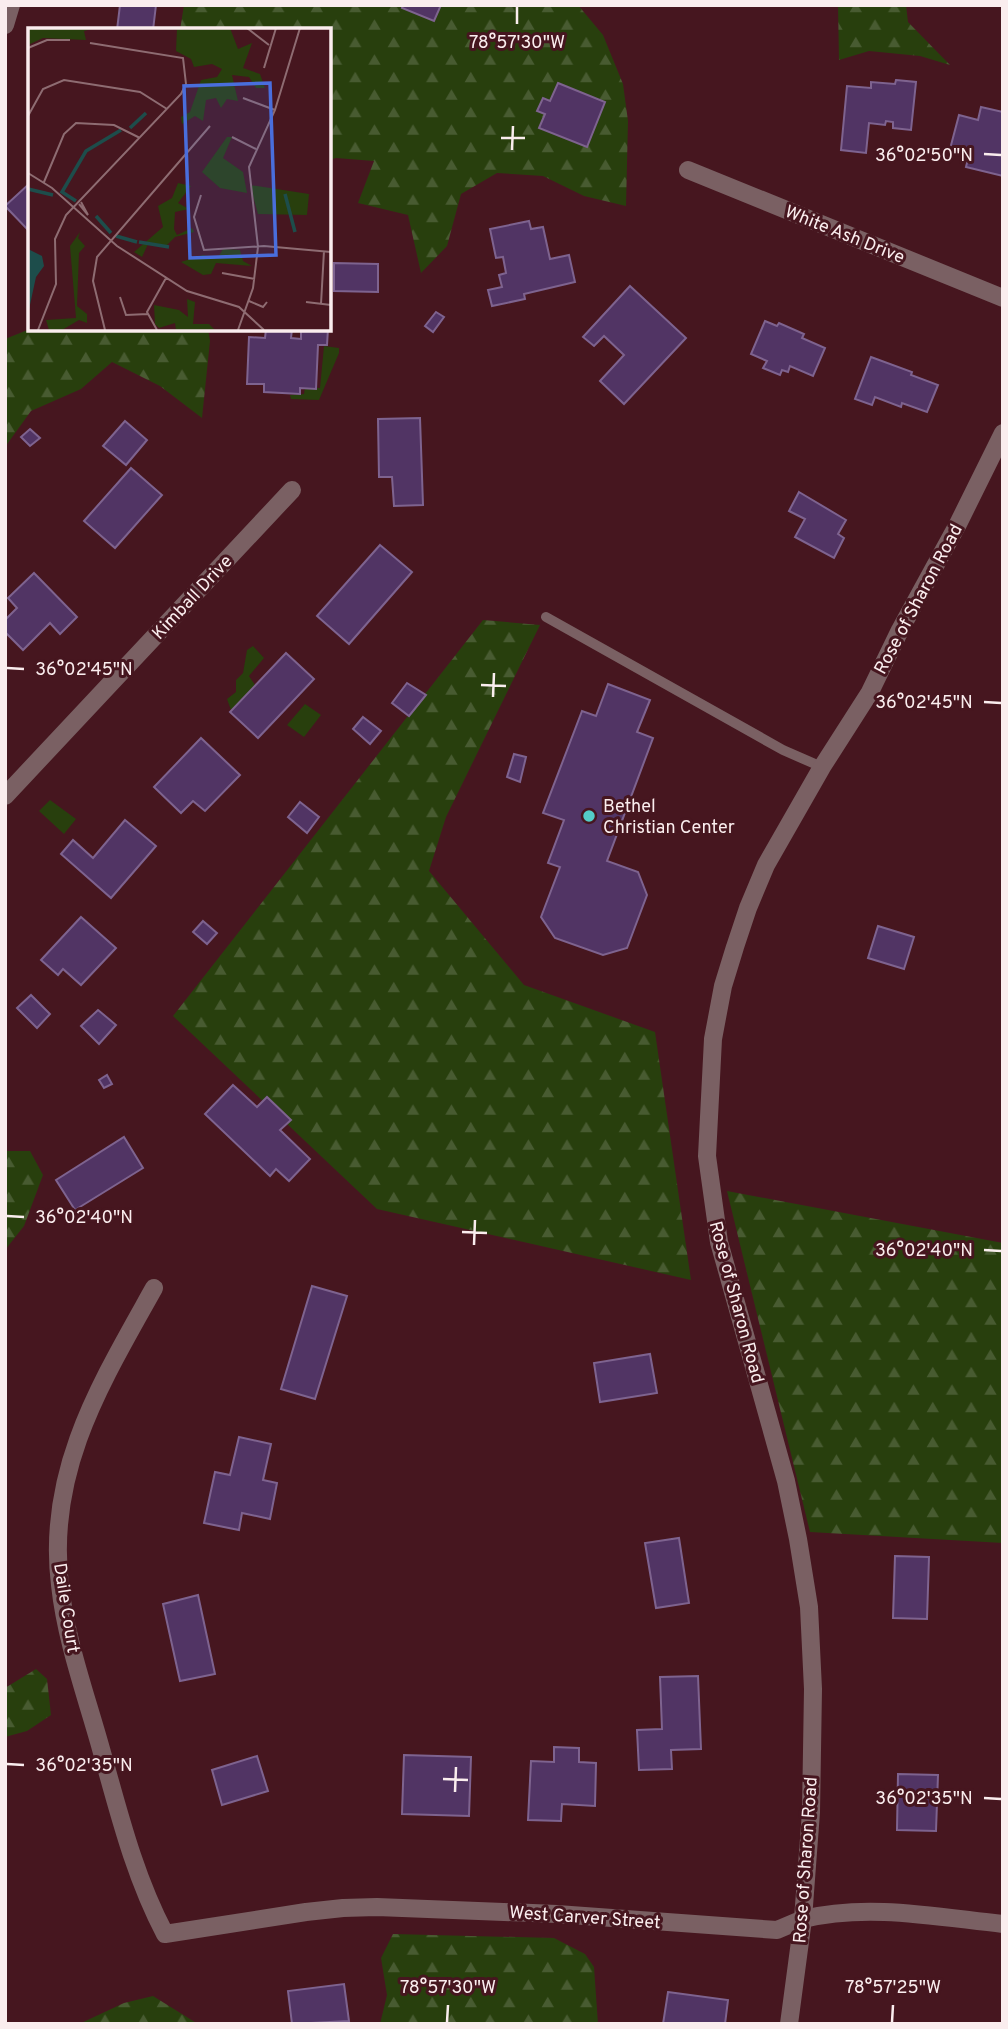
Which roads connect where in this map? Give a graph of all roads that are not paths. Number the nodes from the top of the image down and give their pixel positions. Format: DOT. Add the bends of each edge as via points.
graph roads {
  1 [pos="11,5"];
  2 [pos="5,25"];
  3 [pos="688,170"];
  4 [pos="1003,298"];
  5 [pos="1003,433"];
  6 [pos="292,490"];
  7 [pos="546,617"];
  8 [pos="822,767"];
  9 [pos="5,796"];
  10 [pos="154,1288"];
  11 [pos="803,1919"];
  12 [pos="1003,1924"];
  13 [pos="165,1934"];
  14 [pos="789,2024"];
  1 -- 2 [label="street"];
  3 -- 4 [label="street, White Ash Drive"];
  5 -- 8 [label="street, Rose of Sharon Road" via="870,692"];
  6 -- 9 [label="street, Kimball Drive"];
  7 -- 8 [label="lane" via="783,750"];
  8 -- 11 [label="street, Rose of Sharon Road" via="766,865 723,986 713,1039 707,1156 719,1241 786,1481 808,1607 813,1689"];
  10 -- 13 [label="street, Daile Court" via="100,1385 75,1443 58,1549 60,1585 77,1666 134,1866"];
  11 -- 12 [label="street, West Carver Street" via="832,1912 876,1911"];
  11 -- 13 [label="street, West Carver Street" via="777,1930 557,1914 343,1908"];
  11 -- 14 [label="street, Rose of Sharon Road"];
}
